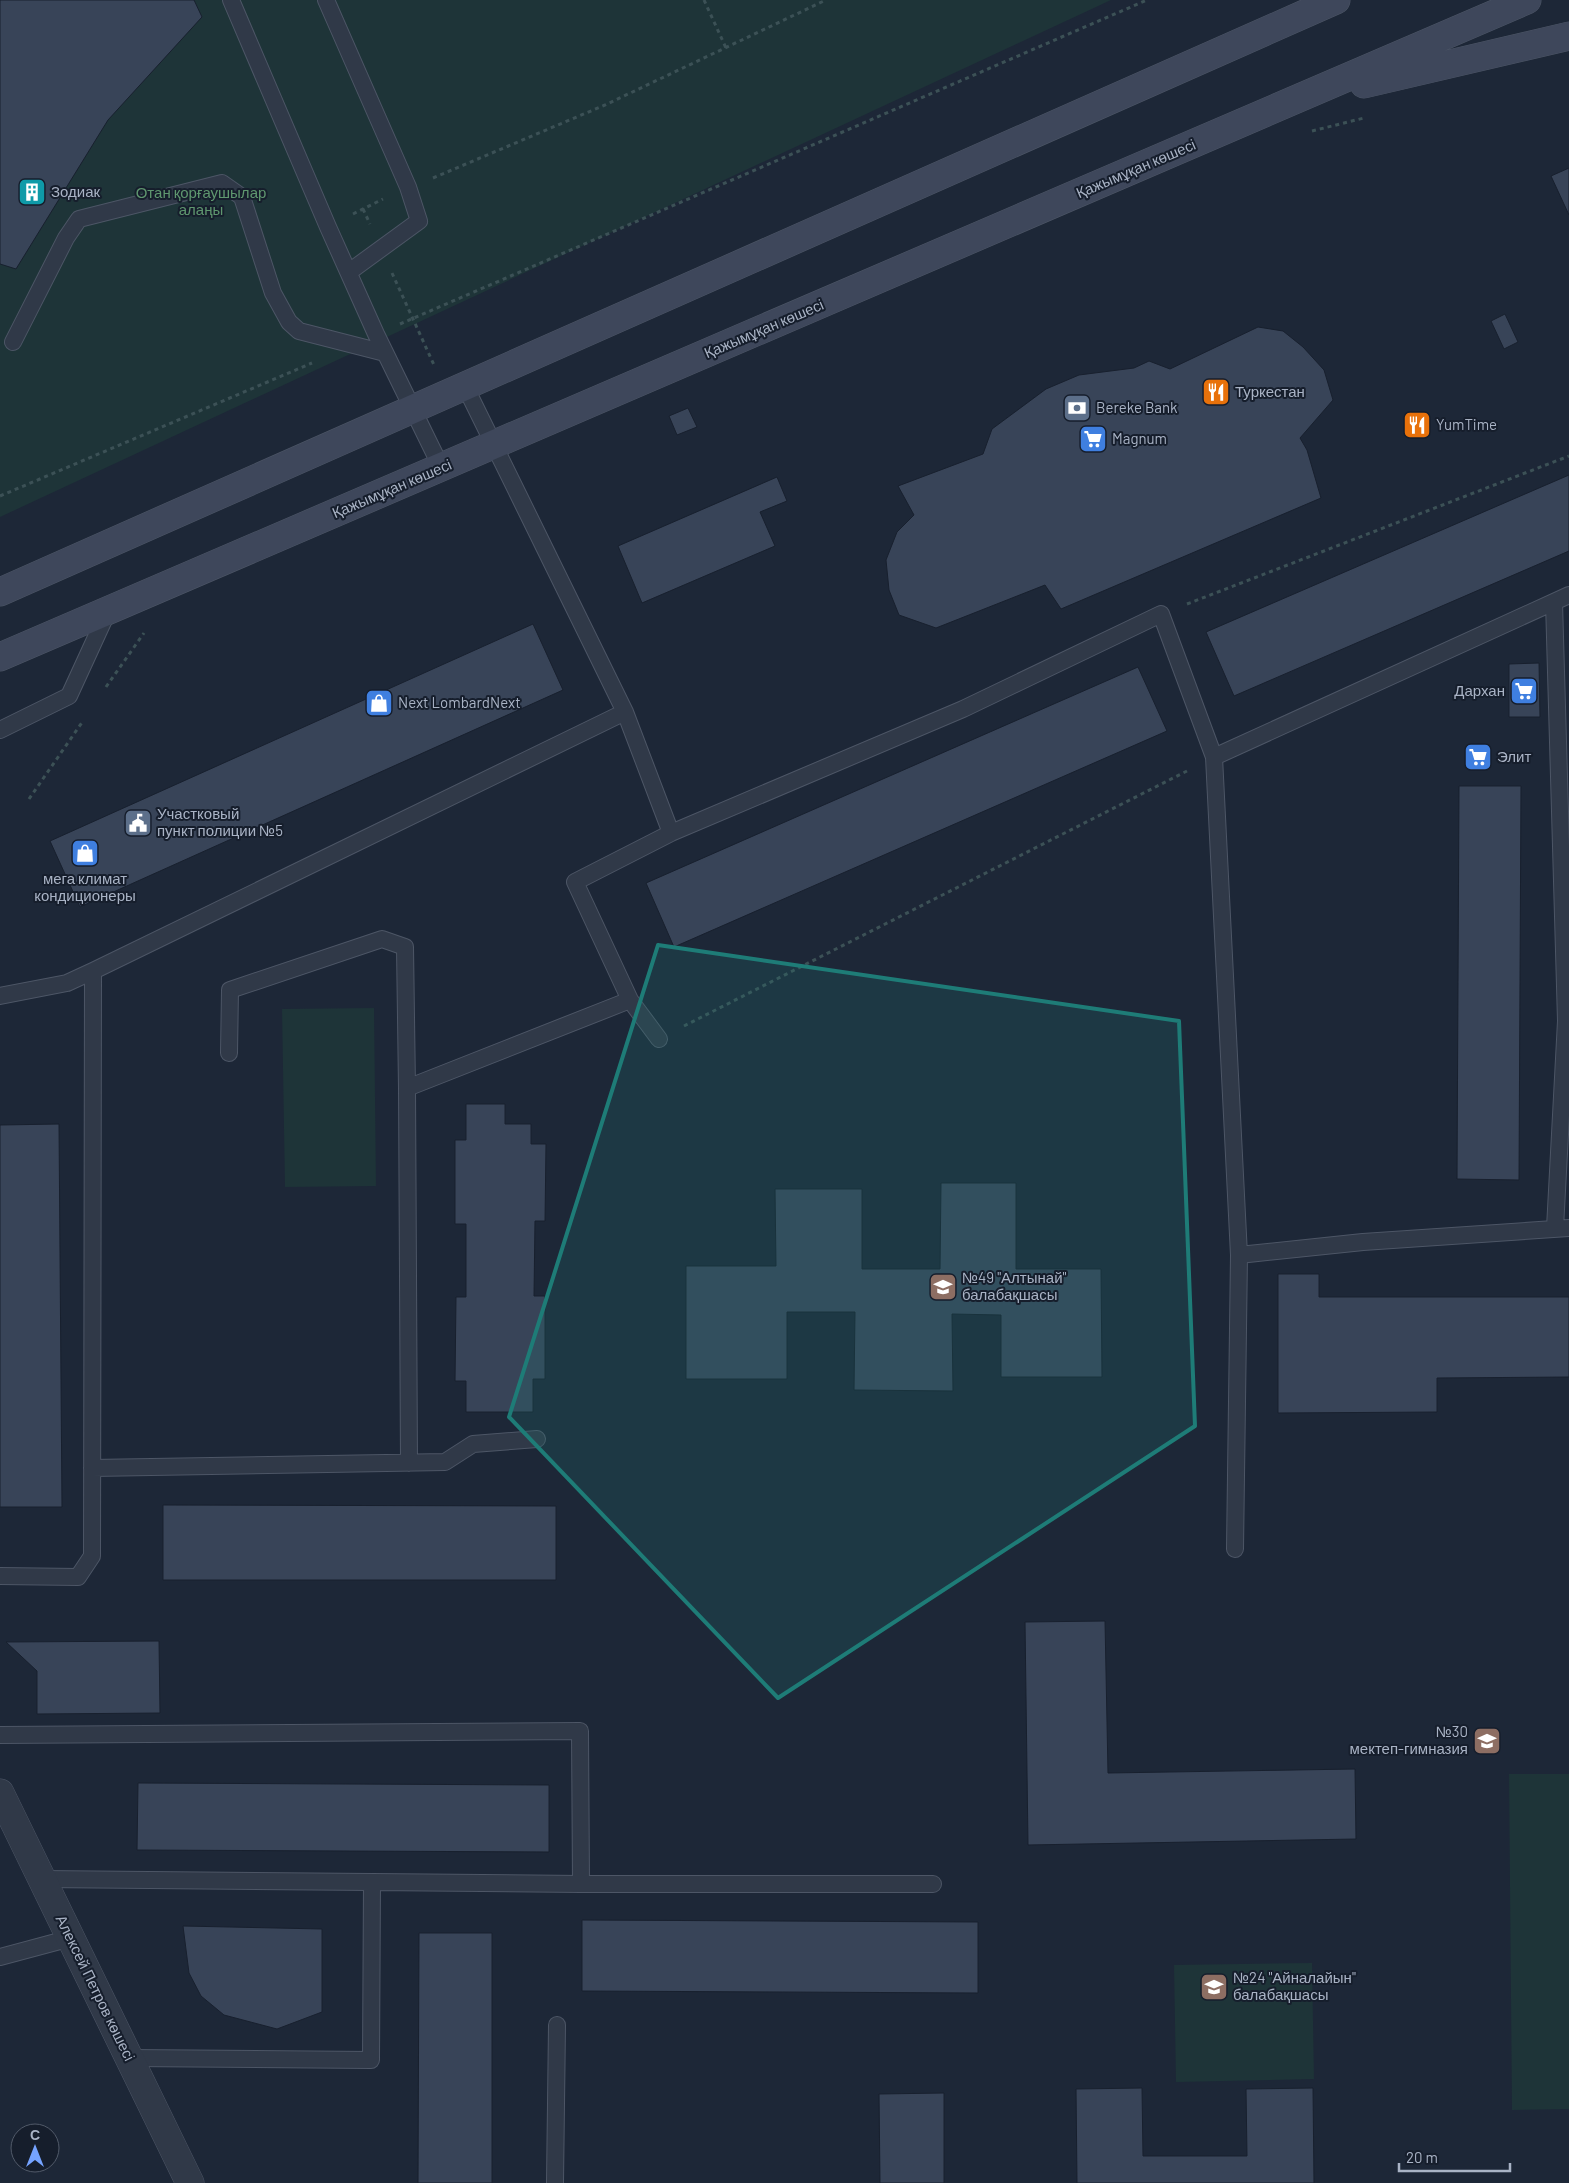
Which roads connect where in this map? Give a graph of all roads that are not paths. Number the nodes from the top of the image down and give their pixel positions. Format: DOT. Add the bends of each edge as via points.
graph roads {
  1 [pos="231,0"];
  2 [pos="326,0"];
  3 [pos="1336,0"];
  4 [pos="1527,0"];
  5 [pos="1569,36"];
  6 [pos="1289,102"];
  7 [pos="349,272"];
  8 [pos="13,342"];
  9 [pos="385,353"];
  10 [pos="456,390"];
  11 [pos="414,409"];
  12 [pos="494,445"];
  13 [pos="441,467"];
  14 [pos="0,592"];
  15 [pos="1562,598"];
  16 [pos="108,611"];
  17 [pos="0,657"];
  18 [pos="625,712"];
  19 [pos="0,730"];
  20 [pos="1214,757"];
  21 [pos="671,833"];
  22 [pos="93,972"];
  23 [pos="0,996"];
  24 [pos="630,1000"];
  25 [pos="659,1039"];
  26 [pos="228,1053"];
  27 [pos="407,1088"];
  28 [pos="1562,1228"];
  29 [pos="1238,1255"];
  30 [pos="537,1439"];
  31 [pos="408,1463"];
  32 [pos="92,1468"];
  33 [pos="1235,1549"];
  34 [pos="0,1576"];
  35 [pos="0,1735"];
  36 [pos="0,1793"];
  37 [pos="42,1879"];
  38 [pos="372,1882"];
  39 [pos="581,1884"];
  40 [pos="934,1884"];
  41 [pos="71,1938"];
  42 [pos="0,1957"];
  43 [pos="557,2025"];
  44 [pos="129,2058"];
  45 [pos="190,2183"];
  46 [pos="555,2183"];
  1 -- 7 [label="lane"];
  2 -- 7 [label="lane" via="408,187 419,220"];
  3 -- 10 [label="main road"];
  4 -- 6 [label="main road, Қажымұқан көшесі"];
  5 -- 6 [label="main road"];
  6 -- 12 [label="main road, Қажымұқан көшесі"];
  7 -- 9 [label="lane"];
  8 -- 9 [label="lane" via="66,238 80,219 222,183 242,197 273,293 288,322 299,331"];
  9 -- 11 [label="lane"];
  10 -- 11 [label="main road"];
  10 -- 12 [label="lane"];
  11 -- 13 [label="lane"];
  11 -- 14 [label="main road"];
  12 -- 13 [label="main road, Қажымұқан көшесі"];
  12 -- 18 [label="lane"];
  13 -- 16 [label="main road, Қажымұқан көшесі"];
  15 -- 20 [label="lane"];
  15 -- 28 [label="lane" via="1566,1021"];
  16 -- 17 [label="main road, Қажымұқан көшесі"];
  16 -- 19 [label="lane" via="69,696"];
  18 -- 21 [label="lane"];
  18 -- 22 [label="lane"];
  20 -- 21 [label="lane" via="1161,614 963,709"];
  20 -- 29 [label="lane"];
  21 -- 24 [label="lane" via="575,882"];
  22 -- 23 [label="lane" via="68,983"];
  22 -- 32 [label="lane"];
  24 -- 25 [label="lane"];
  24 -- 27 [label="lane"];
  26 -- 27 [label="lane" via="230,990 382,939 405,947"];
  27 -- 31 [label="lane"];
  28 -- 29 [label="lane" via="1363,1242"];
  29 -- 33 [label="lane"];
  30 -- 31 [label="lane" via="473,1444 444,1462"];
  31 -- 32 [label="lane"];
  32 -- 34 [label="lane" via="92,1556 78,1576"];
  35 -- 39 [label="lane" via="580,1731"];
  36 -- 37 [label="street, Алексей Петров көшесі"];
  37 -- 38 [label="lane"];
  37 -- 41 [label="street, Алексей Петров көшесі"];
  38 -- 39 [label="lane"];
  38 -- 44 [label="lane" via="371,2060"];
  39 -- 40 [label="lane"];
  41 -- 42 [label="lane"];
  41 -- 44 [label="street, Алексей Петров көшесі"];
  43 -- 46 [label="lane"];
  44 -- 45 [label="street, Алексей Петров көшесі"];
}
